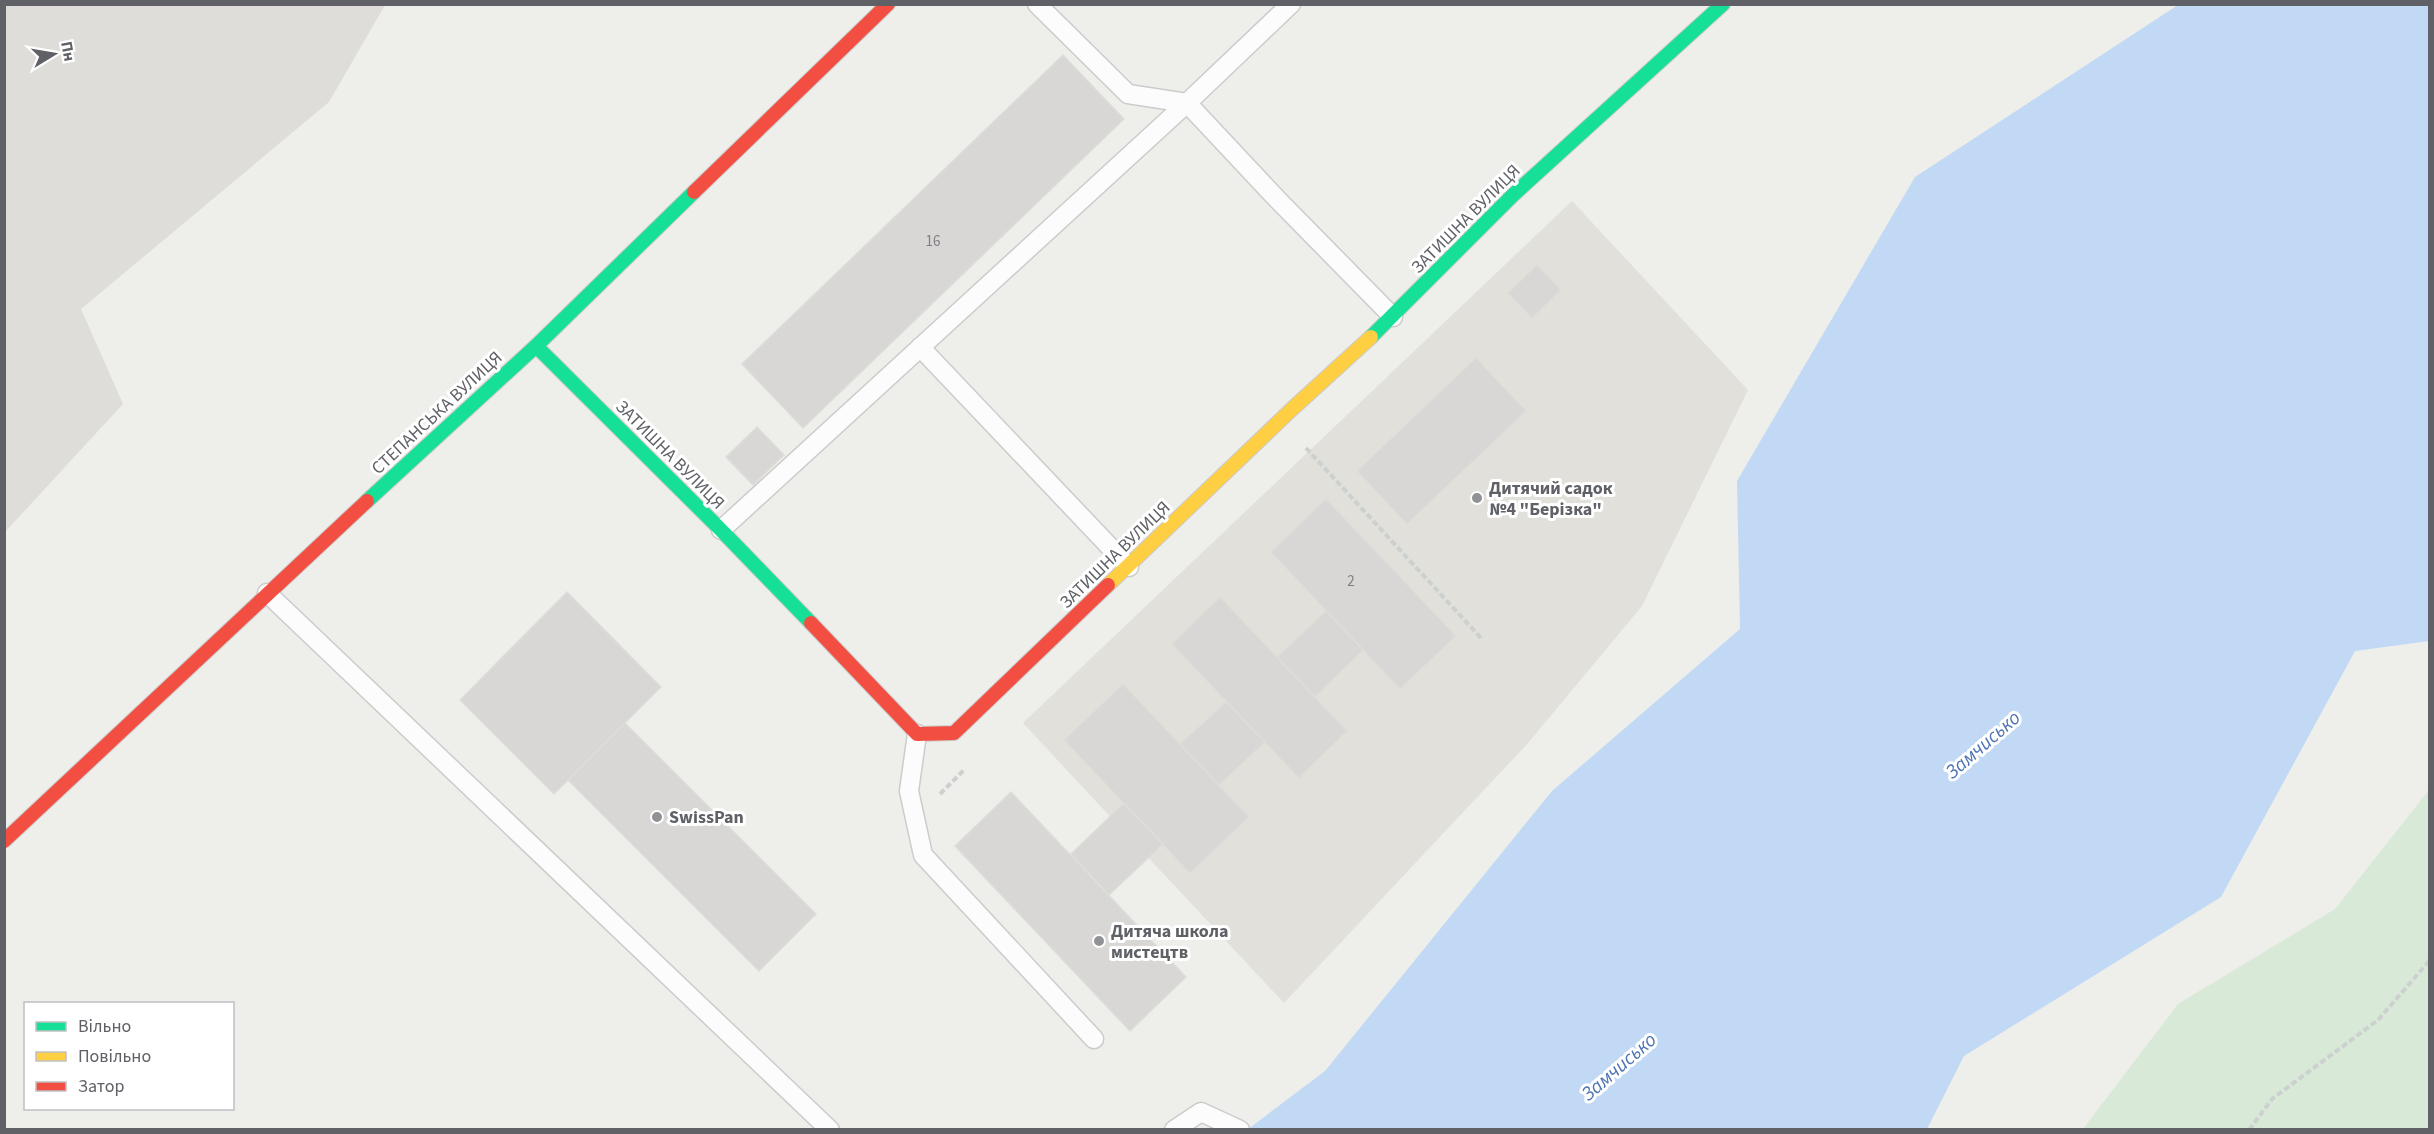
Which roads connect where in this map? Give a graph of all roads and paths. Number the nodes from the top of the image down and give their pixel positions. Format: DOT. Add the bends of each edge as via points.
graph roads {
  1 [pos="888,4"];
  2 [pos="1037,4"];
  3 [pos="1291,4"];
  4 [pos="1723,4"];
  5 [pos="1187,103"];
  6 [pos="1393,317"];
  7 [pos="536,346"];
  8 [pos="920,347"];
  9 [pos="1301,444"];
  10 [pos="721,530"];
  11 [pos="1129,567"];
  12 [pos="267,593"];
  13 [pos="1481,639"];
  14 [pos="917,734"];
  15 [pos="970,765"];
  16 [pos="910,782"];
  17 [pos="4,841"];
  18 [pos="2430,960"];
  19 [pos="1094,1039"];
  20 [pos="830,1130"];
  21 [pos="1174,1130"];
  22 [pos="1240,1130"];
  23 [pos="2249,1130"];
  1 -- 7 [label="street, СТЕПАНСЬКА ВУЛИЦЯ"];
  2 -- 5 [label="lane" via="1128,94"];
  3 -- 5 [label="lane"];
  4 -- 6 [label="street, ЗАТИШНА ВУЛИЦЯ" via="1513,195"];
  5 -- 6 [label="lane"];
  5 -- 8 [label="lane"];
  6 -- 11 [label="street, ЗАТИШНА ВУЛИЦЯ"];
  7 -- 10 [label="street, ЗАТИШНА ВУЛИЦЯ"];
  7 -- 12 [label="street, СТЕПАНСЬКА ВУЛИЦЯ"];
  8 -- 10 [label="lane"];
  8 -- 11 [label="lane"];
  9 -- 13 [label="path"];
  10 -- 14 [label="street, ЗАТИШНА ВУЛИЦЯ"];
  11 -- 14 [label="street, ЗАТИШНА ВУЛИЦЯ" via="954,733"];
  12 -- 17 [label="street, СТЕПАНСЬКА ВУЛИЦЯ"];
  12 -- 20 [label="lane"];
  14 -- 16 [label="lane"];
  15 -- 16 [label="path" via="928,806"];
  16 -- 19 [label="lane" via="923,855"];
  18 -- 23 [label="path" via="2378,1020 2272,1099"];
  21 -- 22 [label="lane" via="1202,1112"];
}
